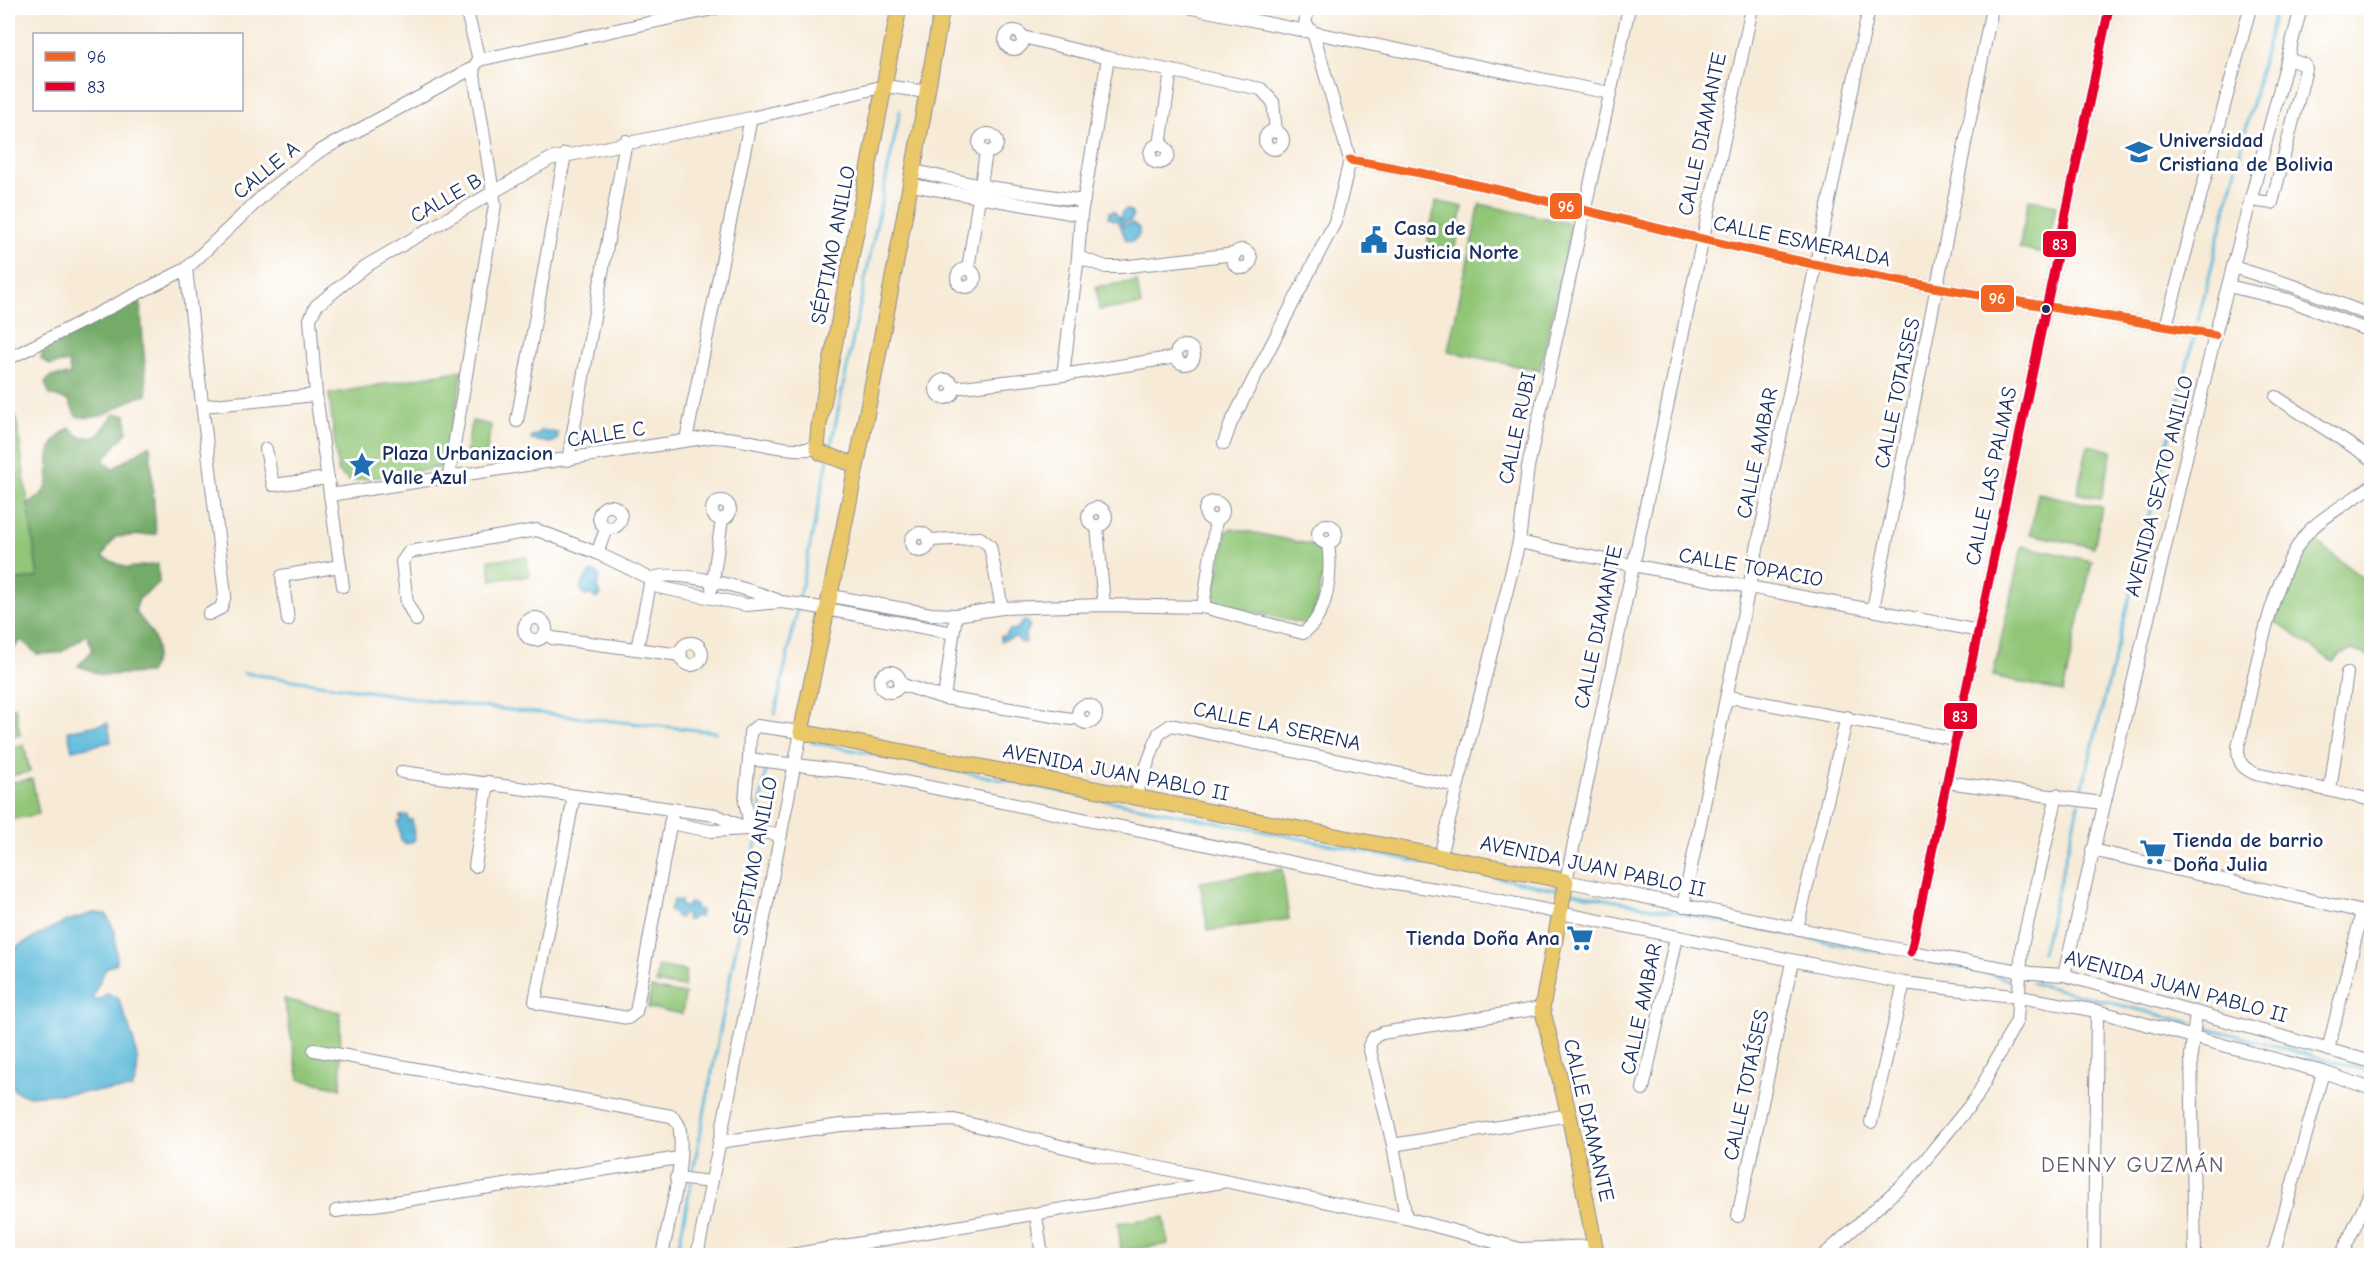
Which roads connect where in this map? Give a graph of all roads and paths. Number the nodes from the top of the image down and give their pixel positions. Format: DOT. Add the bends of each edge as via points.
graph roads {
  1 [pos="465,8"];
  2 [pos="717,8"];
  3 [pos="899,8"];
  4 [pos="942,8"];
  5 [pos="1194,8"];
  6 [pos="1308,8"];
  7 [pos="1629,8"];
  8 [pos="1752,8"];
  9 [pos="1869,8"];
  10 [pos="1992,8"];
  11 [pos="2109,8"];
  12 [pos="2250,8"];
  13 [pos="2301,8"];
  14 [pos="1313,32"];
  15 [pos="1023,37"];
  16 [pos="1108,58"];
  17 [pos="2288,59"];
  18 [pos="476,64"];
  19 [pos="1171,71"];
  20 [pos="885,86"];
  21 [pos="927,92"];
  22 [pos="1610,93"];
  23 [pos="751,118"];
  24 [pos="2269,130"];
  25 [pos="1276,132"];
  26 [pos="2289,136"];
  27 [pos="626,141"];
  28 [pos="1160,145"];
  29 [pos="986,152"];
  30 [pos="565,154"];
  31 [pos="1350,160"];
  32 [pos="913,178"];
  33 [pos="980,192"];
  34 [pos="494,193"];
  35 [pos="2251,200"];
  36 [pos="1084,201"];
  37 [pos="1584,210"];
  38 [pos="1081,215"];
  39 [pos="1700,240"];
  40 [pos="1235,254"];
  41 [pos="1078,256"];
  42 [pos="1815,265"];
  43 [pos="2233,267"];
  44 [pos="186,269"];
  45 [pos="968,269"];
  46 [pos="2228,286"];
  47 [pos="1939,288"];
  48 [pos="2048,308"];
  49 [pos="2372,316"];
  50 [pos="2166,326"];
  51 [pos="2372,332"];
  52 [pos="2215,335"];
  53 [pos="1176,357"];
  54 [pos="8,359"];
  55 [pos="1063,375"];
  56 [pos="954,388"];
  57 [pos="315,395"];
  58 [pos="2276,397"];
  59 [pos="203,406"];
  60 [pos="517,421"];
  61 [pos="686,440"];
  62 [pos="1224,443"];
  63 [pos="266,449"];
  64 [pos="824,453"];
  65 [pos="2372,459"];
  66 [pos="568,460"];
  67 [pos="856,465"];
  68 [pos="449,475"];
  69 [pos="328,478"];
  70 [pos="2372,486"];
  71 [pos="330,495"];
  72 [pos="722,519"];
  73 [pos="1216,520"];
  74 [pos="1097,526"];
  75 [pos="606,529"];
  76 [pos="928,540"];
  77 [pos="1519,542"];
  78 [pos="1328,543"];
  79 [pos="597,553"];
  80 [pos="340,566"];
  81 [pos="1633,566"];
  82 [pos="651,579"];
  83 [pos="713,582"];
  84 [pos="1749,585"];
  85 [pos="344,586"];
  86 [pos="831,596"];
  87 [pos="710,598"];
  88 [pos="784,602"];
  89 [pos="1104,605"];
  90 [pos="1203,607"];
  91 [pos="1002,608"];
  92 [pos="1873,609"];
  93 [pos="828,611"];
  94 [pos="209,614"];
  95 [pos="956,615"];
  96 [pos="288,620"];
  97 [pos="416,620"];
  98 [pos="1978,631"];
  99 [pos="953,633"];
  100 [pos="546,634"];
  101 [pos="637,649"];
  102 [pos="681,655"];
  103 [pos="2347,673"];
  104 [pos="900,684"];
  105 [pos="944,698"];
  106 [pos="1726,700"];
  107 [pos="1079,717"];
  108 [pos="1846,717"];
  109 [pos="801,732"];
  110 [pos="1955,739"];
  111 [pos="749,759"];
  112 [pos="795,763"];
  113 [pos="402,772"];
  114 [pos="488,782"];
  115 [pos="1946,782"];
  116 [pos="1456,786"];
  117 [pos="2330,790"];
  118 [pos="574,796"];
  119 [pos="2064,796"];
  120 [pos="1135,797"];
  121 [pos="2372,800"];
  122 [pos="2102,803"];
  123 [pos="673,809"];
  124 [pos="670,823"];
  125 [pos="749,830"];
  126 [pos="781,835"];
  127 [pos="2092,850"];
  128 [pos="1440,856"];
  129 [pos="475,866"];
  130 [pos="1565,889"];
  131 [pos="1683,906"];
  132 [pos="2367,913"];
  133 [pos="1561,914"];
  134 [pos="1797,928"];
  135 [pos="1676,937"];
  136 [pos="1911,952"];
  137 [pos="1792,962"];
  138 [pos="2019,971"];
  139 [pos="2064,975"];
  140 [pos="1904,983"];
  141 [pos="2020,997"];
  142 [pos="1542,1008"];
  143 [pos="2097,1011"];
  144 [pos="2196,1012"];
  145 [pos="2192,1037"];
  146 [pos="314,1050"];
  147 [pos="2328,1050"];
  148 [pos="2372,1062"];
  149 [pos="2323,1072"];
  150 [pos="1644,1089"];
  151 [pos="2372,1089"];
  152 [pos="1569,1115"];
  153 [pos="1871,1122"];
  154 [pos="719,1142"];
  155 [pos="1393,1145"];
  156 [pos="679,1158"];
  157 [pos="676,1178"];
  158 [pos="700,1180"];
  159 [pos="1229,1181"];
  160 [pos="2372,1189"];
  161 [pos="336,1211"];
  162 [pos="1036,1215"];
  163 [pos="1738,1216"];
  164 [pos="1406,1218"];
  165 [pos="1520,1249"];
  166 [pos="1596,1251"];
  167 [pos="662,1256"];
  168 [pos="697,1256"];
  169 [pos="785,1256"];
  170 [pos="1042,1256"];
  171 [pos="1484,1256"];
  172 [pos="1823,1256"];
  173 [pos="2094,1256"];
  174 [pos="2195,1256"];
  175 [pos="2273,1256"];
  176 [pos="2341,1256"];
  1 -- 18 [label="street"];
  2 -- 18 [label="street, CALLE A"];
  3 -- 20 [label="main road, SÉPTIMO ANILLO"];
  4 -- 21 [label="main road, SÉPTIMO ANILLO"];
  5 -- 14 [label="street"];
  6 -- 14 [label="street" via="1305,24"];
  7 -- 22 [label="street, CALLE RUBI"];
  8 -- 39 [label="street, CALLE DIAMANTE"];
  9 -- 42 [label="street, CALLE AMBAR"];
  10 -- 47 [label="street, CALLE TOTAISES"];
  11 -- 48 [label="street, CALLE LAS PALMAS"];
  12 -- 50 [label="street"];
  13 -- 17 [label="street, AVENIDA SEXTO ANILLO"];
  14 -- 22 [label="street"];
  14 -- 31 [label="street"];
  15 -- 16 [label="street"];
  16 -- 19 [label="street"];
  16 -- 36 [label="street"];
  17 -- 24 [label="street, AVENIDA SEXTO ANILLO"];
  17 -- 26 [label="street" via="2305,65 2306,69"];
  18 -- 34 [label="street"];
  18 -- 44 [label="street, CALLE A" via="320,151 270,189"];
  19 -- 25 [label="street" via="1261,89 1273,102"];
  19 -- 28 [label="street"];
  20 -- 21 [label="street"];
  20 -- 23 [label="street, CALLE B"];
  20 -- 64 [label="main road, SÉPTIMO ANILLO" via="819,425"];
  21 -- 32 [label="main road, SÉPTIMO ANILLO"];
  22 -- 37 [label="street, CALLE RUBI"];
  23 -- 27 [label="street, CALLE B"];
  23 -- 61 [label="street"];
  24 -- 26 [label="street"];
  24 -- 35 [label="street, AVENIDA SEXTO ANILLO"];
  26 -- 35 [label="street" via="2272,202"];
  27 -- 30 [label="street, CALLE B"];
  27 -- 66 [label="street"];
  29 -- 33 [label="street"];
  30 -- 34 [label="street, CALLE B"];
  30 -- 60 [label="street"];
  31 -- 37 [label="street, CALLE ESMERALDA" via="1433,174"];
  31 -- 62 [label="street" via="1335,222"];
  32 -- 33 [label="street"];
  32 -- 67 [label="main road, SÉPTIMO ANILLO"];
  33 -- 36 [label="street"];
  33 -- 38 [label="street"];
  33 -- 45 [label="street"];
  34 -- 57 [label="street, CALLE B" via="366,266 316,306 310,319"];
  34 -- 68 [label="street" via="494,217"];
  35 -- 43 [label="street, AVENIDA SEXTO ANILLO"];
  36 -- 38 [label="street"];
  37 -- 39 [label="street, CALLE ESMERALDA"];
  37 -- 77 [label="street, CALLE RUBI" via="1528,467"];
  38 -- 41 [label="street"];
  39 -- 42 [label="street, CALLE ESMERALDA"];
  39 -- 81 [label="street, CALLE DIAMANTE"];
  40 -- 41 [label="street" via="1120,267 1106,267"];
  41 -- 55 [label="street"];
  42 -- 47 [label="street, CALLE ESMERALDA"];
  42 -- 84 [label="street, CALLE AMBAR"];
  43 -- 46 [label="street, AVENIDA SEXTO ANILLO"];
  43 -- 49 [label="street"];
  44 -- 54 [label="street, CALLE A"];
  44 -- 59 [label="street"];
  46 -- 51 [label="street" via="2289,300"];
  46 -- 52 [label="street, AVENIDA SEXTO ANILLO"];
  47 -- 48 [label="street, CALLE ESMERALDA"];
  47 -- 92 [label="street, CALLE TOTAISES"];
  48 -- 50 [label="street, CALLE ESMERALDA"];
  48 -- 98 [label="street, CALLE LAS PALMAS"];
  50 -- 52 [label="street, CALLE ESMERALDA"];
  52 -- 122 [label="street, AVENIDA SEXTO ANILLO"];
  53 -- 55 [label="street"];
  55 -- 56 [label="street"];
  57 -- 59 [label="street"];
  57 -- 69 [label="street, CALLE B"];
  58 -- 65 [label="street"];
  59 -- 94 [label="street" via="225,595 221,608"];
  61 -- 64 [label="street, CALLE C" via="723,437"];
  61 -- 66 [label="street, CALLE C"];
  63 -- 69 [label="street" via="273,485"];
  64 -- 67 [label="main road"];
  66 -- 68 [label="street, CALLE C"];
  67 -- 86 [label="main road, SÉPTIMO ANILLO"];
  68 -- 71 [label="street, CALLE C"];
  69 -- 71 [label="street, CALLE B"];
  70 -- 117 [label="street" via="2311,529 2289,559 2275,596 2238,747 2238,760 2245,769"];
  71 -- 80 [label="street, CALLE B"];
  72 -- 83 [label="street"];
  73 -- 90 [label="street"];
  74 -- 89 [label="street"];
  75 -- 79 [label="street"];
  76 -- 91 [label="street" via="986,540"];
  77 -- 81 [label="street, CALLE TOPACIO"];
  77 -- 116 [label="street, CALLE RUBI"];
  78 -- 90 [label="street" via="1330,571 1320,614 1317,623 1303,633"];
  79 -- 82 [label="street"];
  79 -- 97 [label="street" via="537,530 409,552 402,562 407,603"];
  80 -- 85 [label="street, CALLE B"];
  80 -- 96 [label="street" via="282,576"];
  81 -- 84 [label="street, CALLE TOPACIO"];
  81 -- 130 [label="street, CALLE DIAMANTE"];
  82 -- 83 [label="street" via="660,574"];
  82 -- 87 [label="street" via="658,587"];
  82 -- 101 [label="street"];
  83 -- 87 [label="street"];
  83 -- 88 [label="street" via="748,588"];
  84 -- 92 [label="street, CALLE TOPACIO"];
  84 -- 106 [label="street, CALLE AMBAR"];
  86 -- 93 [label="main road, SÉPTIMO ANILLO"];
  86 -- 95 [label="street"];
  87 -- 88 [label="street" via="748,605"];
  88 -- 93 [label="street"];
  89 -- 90 [label="street"];
  89 -- 91 [label="street"];
  91 -- 95 [label="street"];
  92 -- 98 [label="street, CALLE TOPACIO"];
  93 -- 99 [label="street"];
  93 -- 109 [label="main road, SÉPTIMO ANILLO"];
  95 -- 99 [label="street"];
  98 -- 110 [label="street, CALLE LAS PALMAS"];
  99 -- 105 [label="street"];
  100 -- 101 [label="street"];
  101 -- 102 [label="street"];
  103 -- 117 [label="street"];
  104 -- 105 [label="street"];
  105 -- 107 [label="street" via="1071,719"];
  106 -- 108 [label="street" via="1736,698"];
  106 -- 131 [label="street, CALLE AMBAR"];
  108 -- 110 [label="street"];
  108 -- 134 [label="street"];
  109 -- 111 [label="street" via="753,728"];
  109 -- 112 [label="street, SÉPTIMO ANILLO"];
  109 -- 120 [label="main road, AVENIDA JUAN PABLO II"];
  110 -- 115 [label="street, CALLE LAS PALMAS"];
  111 -- 112 [label="street"];
  111 -- 125 [label="street"];
  112 -- 126 [label="street, SÉPTIMO ANILLO"];
  112 -- 133 [label="street" via="862,773 1370,879"];
  113 -- 114 [label="street"];
  114 -- 118 [label="street"];
  114 -- 129 [label="street"];
  115 -- 119 [label="street"];
  115 -- 136 [label="street, CALLE LAS PALMAS"];
  116 -- 120 [label="street, CALLE LA SERENA" via="1171,725 1159,733"];
  116 -- 128 [label="street, CALLE RUBI"];
  117 -- 121 [label="street"];
  118 -- 123 [label="street"];
  118 -- 124 [label="street" via="534,997 538,1004 628,1018 634,1015"];
  119 -- 122 [label="street"];
  119 -- 138 [label="street" via="2022,946"];
  120 -- 128 [label="main road, AVENIDA JUAN PABLO II"];
  122 -- 127 [label="street, AVENIDA SEXTO ANILLO"];
  123 -- 124 [label="street"];
  123 -- 125 [label="street" via="724,818"];
  124 -- 125 [label="street" via="720,832"];
  125 -- 126 [label="street"];
  126 -- 154 [label="street, SÉPTIMO ANILLO"];
  127 -- 132 [label="street"];
  127 -- 139 [label="street, AVENIDA SEXTO ANILLO"];
  128 -- 130 [label="main road, AVENIDA JUAN PABLO II"];
  130 -- 131 [label="street, AVENIDA JUAN PABLO II"];
  130 -- 133 [label="main road, CALLE DIAMANTE"];
  131 -- 134 [label="street, AVENIDA JUAN PABLO II"];
  132 -- 147 [label="street"];
  133 -- 135 [label="street"];
  133 -- 142 [label="main road, CALLE DIAMANTE"];
  134 -- 136 [label="street, AVENIDA JUAN PABLO II"];
  135 -- 137 [label="street"];
  135 -- 150 [label="street, CALLE AMBAR"];
  136 -- 138 [label="street, AVENIDA JUAN PABLO II"];
  137 -- 140 [label="street"];
  137 -- 163 [label="street, CALLE TOTAÍSES"];
  138 -- 139 [label="street, AVENIDA JUAN PABLO II"];
  138 -- 141 [label="street"];
  139 -- 144 [label="street, AVENIDA JUAN PABLO II"];
  140 -- 141 [label="street"];
  140 -- 153 [label="street"];
  141 -- 143 [label="street"];
  141 -- 172 [label="street" via="2017,1020 1976,1098 1911,1177"];
  142 -- 152 [label="main road, CALLE DIAMANTE"];
  142 -- 155 [label="street" via="1374,1037 1369,1046"];
  143 -- 145 [label="street"];
  143 -- 173 [label="street"];
  144 -- 145 [label="street"];
  144 -- 147 [label="street, AVENIDA JUAN PABLO II"];
  145 -- 149 [label="street"];
  145 -- 174 [label="street"];
  146 -- 156 [label="street" via="671,1116 680,1130"];
  147 -- 148 [label="street, AVENIDA JUAN PABLO II"];
  149 -- 151 [label="street"];
  149 -- 175 [label="street"];
  152 -- 155 [label="street"];
  152 -- 166 [label="main road, CALLE DIAMANTE"];
  154 -- 158 [label="street, SÉPTIMO ANILLO"];
  154 -- 159 [label="street" via="842,1125 954,1120"];
  155 -- 164 [label="street"];
  156 -- 157 [label="street"];
  156 -- 161 [label="street"];
  157 -- 158 [label="street"];
  157 -- 167 [label="street"];
  158 -- 168 [label="street, SÉPTIMO ANILLO"];
  159 -- 162 [label="street"];
  159 -- 164 [label="street"];
  160 -- 176 [label="street"];
  162 -- 169 [label="street"];
  162 -- 170 [label="street"];
  164 -- 165 [label="street"];
  165 -- 166 [label="street"];
  165 -- 171 [label="street"];
}
